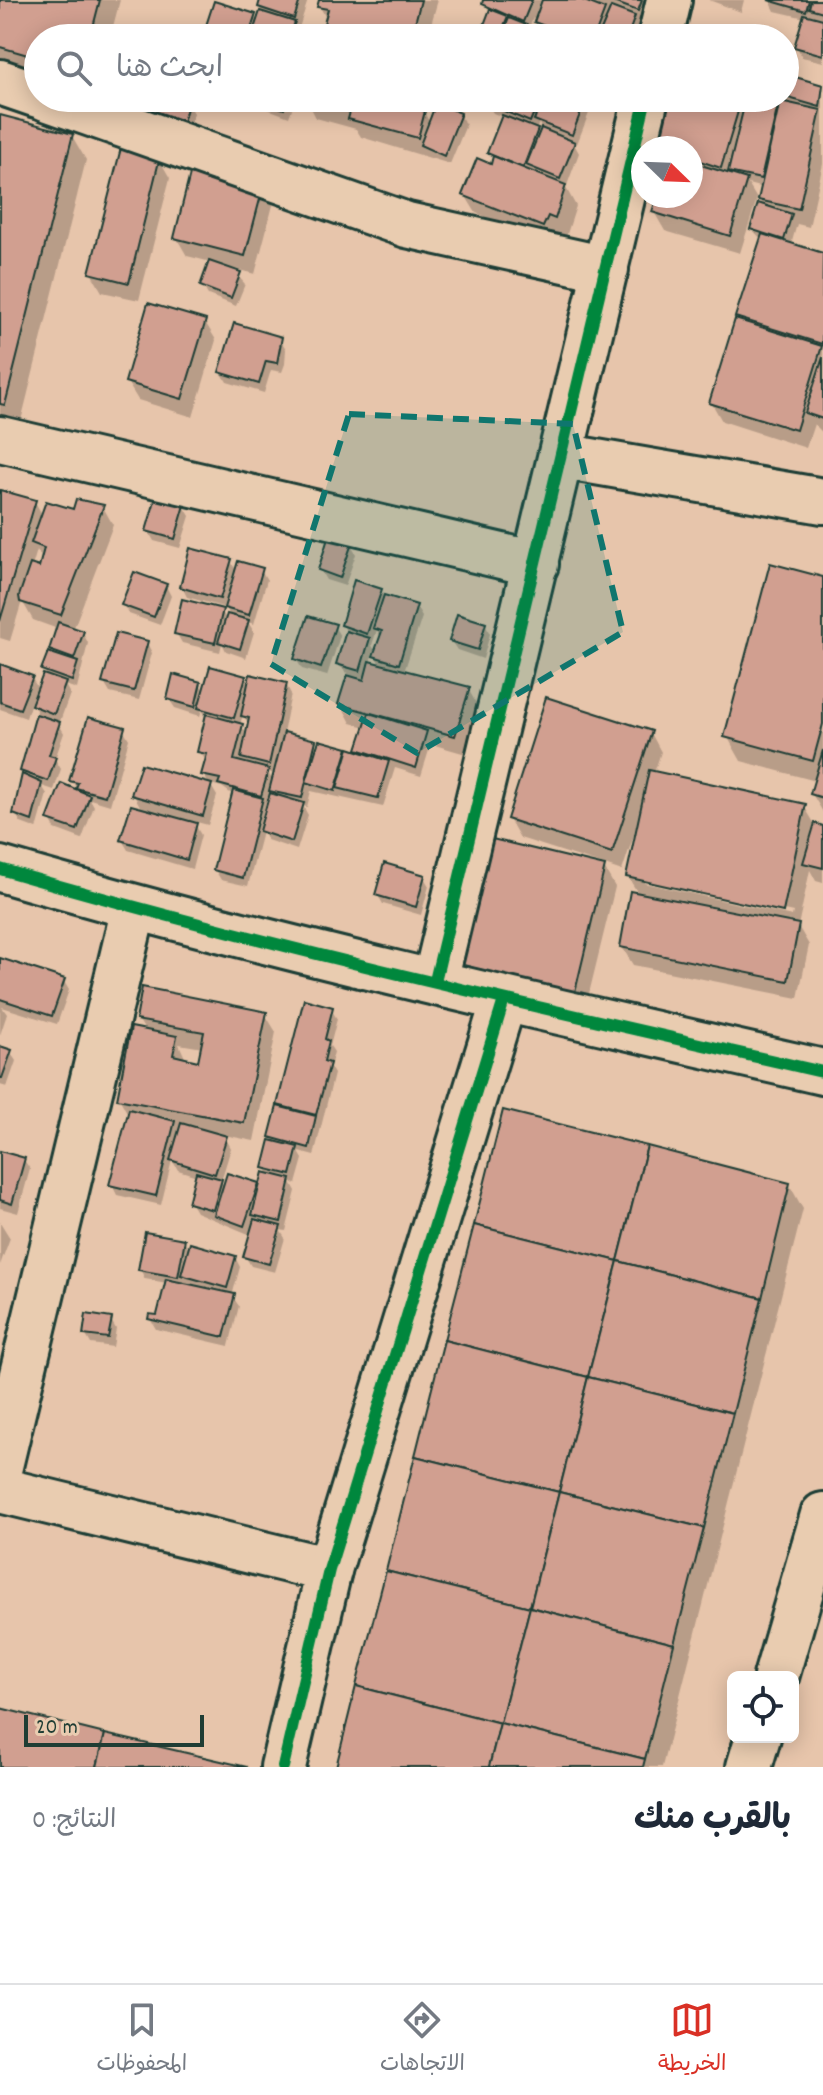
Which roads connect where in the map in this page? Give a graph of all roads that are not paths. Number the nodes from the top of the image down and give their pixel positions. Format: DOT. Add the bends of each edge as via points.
graph roads {
  1 [pos="669,0"];
  2 [pos="663,24"];
  3 [pos="0,82"];
  4 [pos="24,90"];
  5 [pos="86,112"];
  6 [pos="643,112"];
  7 [pos="606,269"];
  8 [pos="0,439"];
  9 [pos="561,456"];
  10 [pos="823,501"];
  11 [pos="536,564"];
  12 [pos="0,869"];
  13 [pos="134,908"];
  14 [pos="435,981"];
  15 [pos="504,1000"];
  16 [pos="823,1072"];
  17 [pos="0,1466"];
  18 [pos="0,1490"];
  19 [pos="823,1515"];
  20 [pos="329,1570"];
  21 [pos="778,1671"];
  22 [pos="756,1743"];
  23 [pos="283,1767"];
  24 [pos="749,1767"];
  1 -- 2 [label="street"];
  3 -- 4 [label="street"];
  5 -- 7 [label="street" via="407,225"];
  6 -- 7 [label="street"];
  7 -- 9 [label="street"];
  8 -- 11 [label="street"];
  9 -- 10 [label="street"];
  9 -- 11 [label="street"];
  11 -- 14 [label="street"];
  12 -- 13 [label="street"];
  13 -- 14 [label="street"];
  13 -- 17 [label="street"];
  14 -- 15 [label="street"];
  15 -- 16 [label="street"];
  15 -- 20 [label="street"];
  18 -- 20 [label="street"];
  19 -- 21 [label="street"];
  20 -- 23 [label="street"];
  22 -- 24 [label="street"];
}
